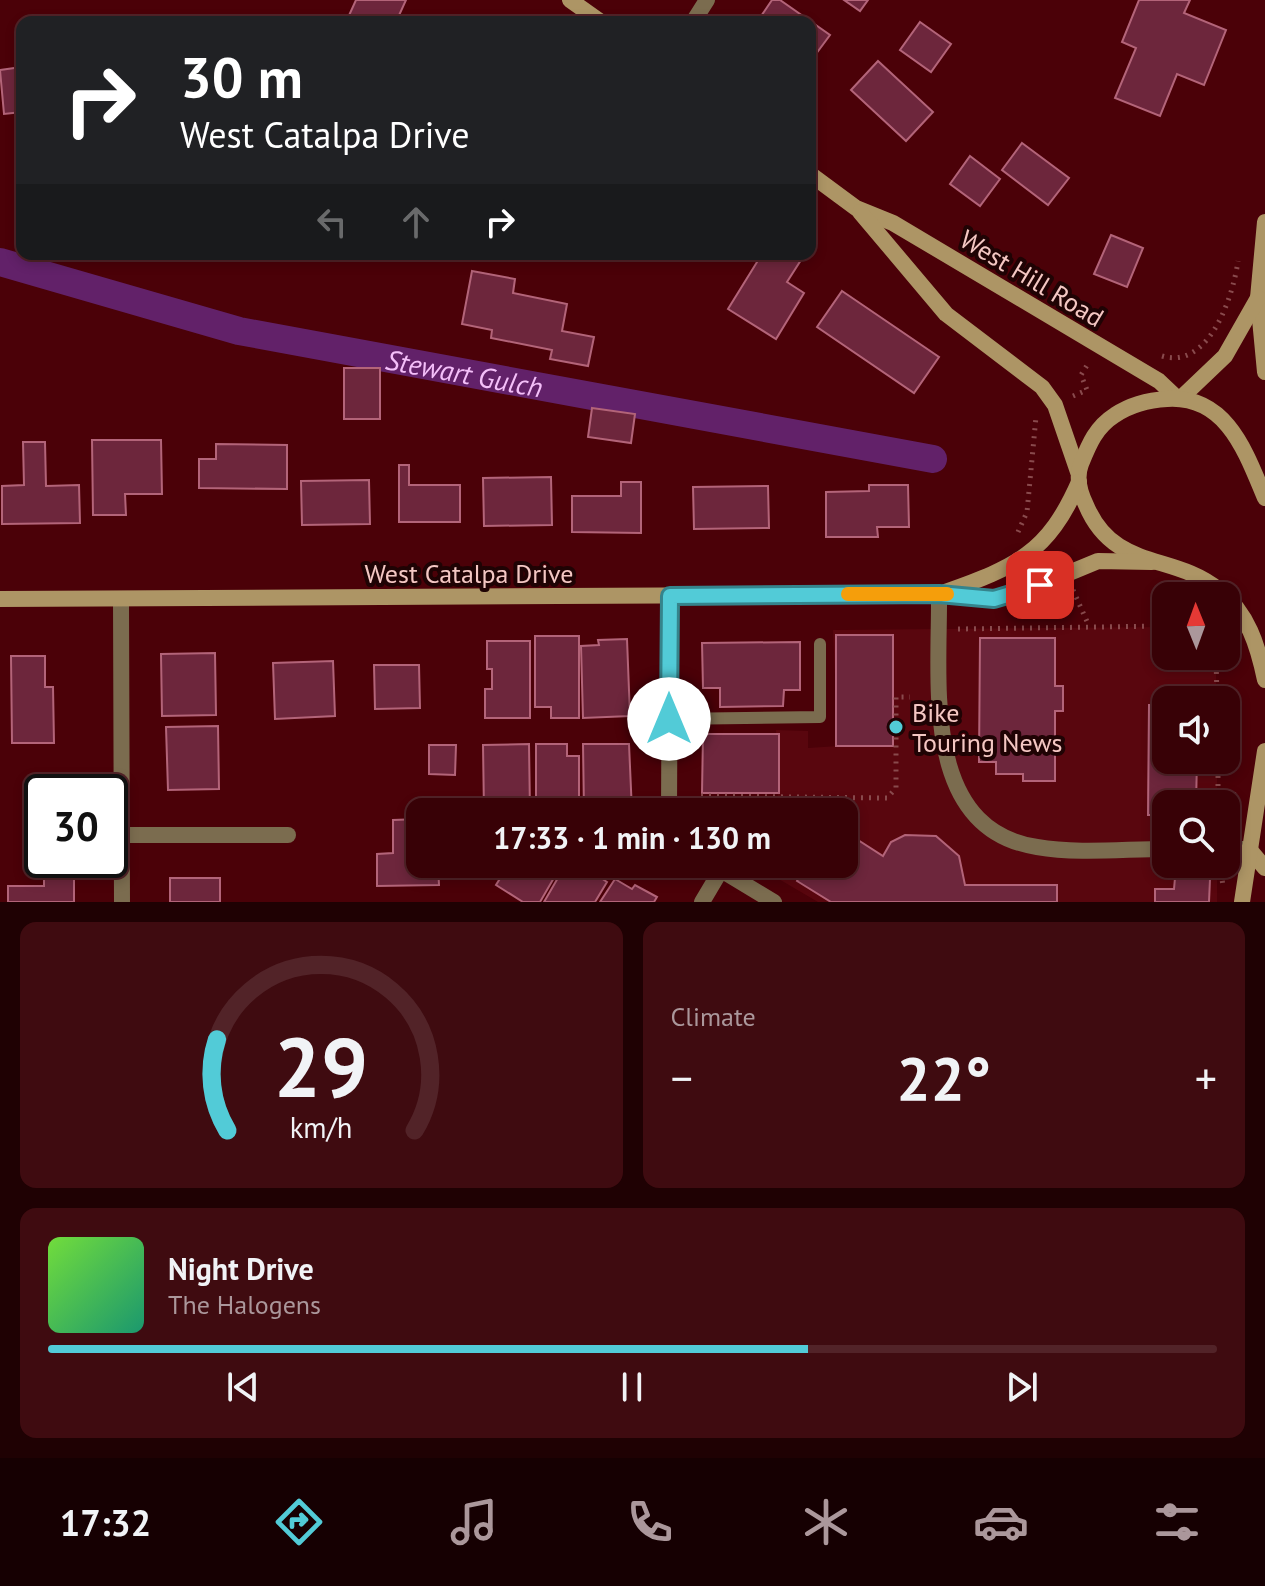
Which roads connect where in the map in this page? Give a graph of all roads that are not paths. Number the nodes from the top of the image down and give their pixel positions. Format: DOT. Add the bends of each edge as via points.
graph roads {
  1 [pos="570,0"];
  2 [pos="593,16"];
  3 [pos="816,178"];
  4 [pos="856,208"];
  5 [pos="1265,222"];
  6 [pos="1258,298"];
  7 [pos="1265,372"];
  8 [pos="1180,398"];
  9 [pos="1265,468"];
  10 [pos="1079,477"];
  11 [pos="1264,496"];
  12 [pos="1152,562"];
  13 [pos="939,594"];
  14 [pos="670,596"];
  15 [pos="0,599"];
  16 [pos="121,599"];
  17 [pos="820,644"];
  18 [pos="1265,680"];
  19 [pos="669,719"];
  20 [pos="1265,751"];
  21 [pos="121,774"];
  22 [pos="669,798"];
  23 [pos="128,835"];
  24 [pos="288,835"];
  25 [pos="1152,849"];
  26 [pos="1240,849"];
  27 [pos="1249,849"];
  28 [pos="1265,868"];
  29 [pos="122,878"];
  30 [pos="712,878"];
  31 [pos="734,878"];
  32 [pos="122,902"];
  33 [pos="702,902"];
  34 [pos="774,902"];
  35 [pos="1242,902"];
  1 -- 2 [label="street"];
  3 -- 4 [label="street, West Hill Road"];
  4 -- 8 [label="street, West Hill Road" via="907,231"];
  4 -- 10 [label="street, West Hill Road" via="946,314 1042,387 1055,405"];
  5 -- 6 [label="street"];
  6 -- 7 [label="street"];
  6 -- 8 [label="street" via="1225,356"];
  8 -- 10 [label="street, West Catalpa Drive" via="1156,399 1116,414 1090,441"];
  8 -- 11 [label="street, West Hill Road" via="1200,403 1227,423"];
  9 -- 11 [label="street"];
  10 -- 12 [label="street, West Hill Road" via="1084,502 1101,533 1115,546"];
  10 -- 13 [label="street, West Catalpa Drive" via="1058,526 1045,542 991,576"];
  12 -- 13 [label="street, West Catalpa Drive" via="1098,561 994,599"];
  12 -- 18 [label="street" via="1197,576 1234,603 1254,637"];
  13 -- 14 [label="street, West Catalpa Drive"];
  13 -- 25 [label="street" via="945,762 980,820 1006,838 1037,847"];
  14 -- 16 [label="street, West Catalpa Drive"];
  14 -- 19 [label="street"];
  15 -- 16 [label="street, West Catalpa Drive"];
  16 -- 21 [label="street"];
  17 -- 19 [label="lane" via="820,717"];
  19 -- 22 [label="street"];
  20 -- 27 [label="street"];
  23 -- 24 [label="street"];
  26 -- 27 [label="street"];
  27 -- 28 [label="street"];
  27 -- 35 [label="street"];
  29 -- 32 [label="street"];
  30 -- 33 [label="street"];
  31 -- 34 [label="street"];
}
